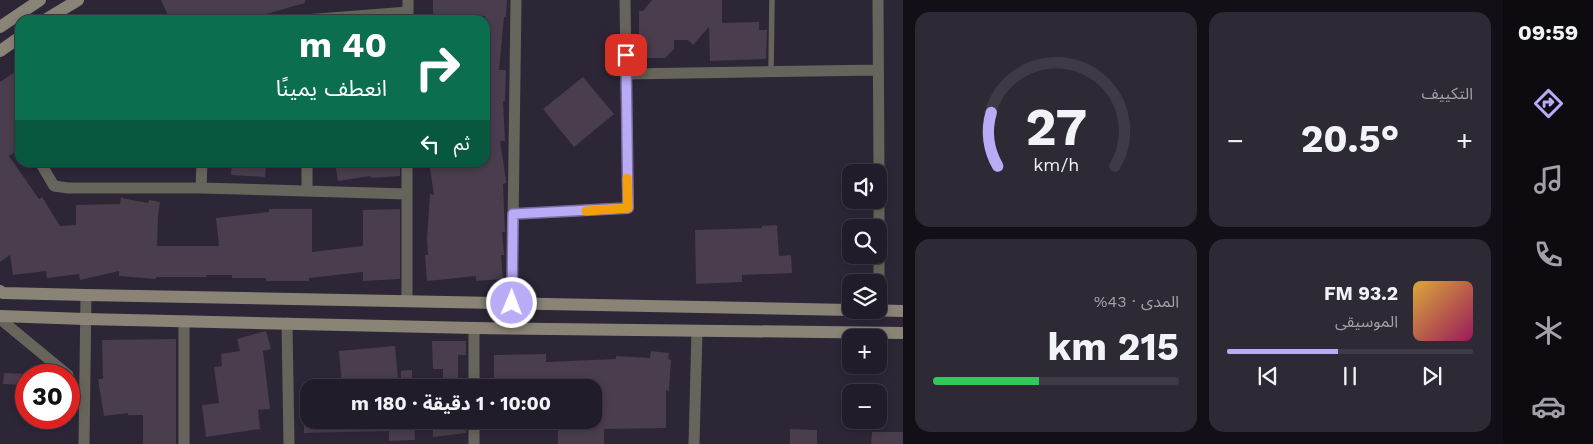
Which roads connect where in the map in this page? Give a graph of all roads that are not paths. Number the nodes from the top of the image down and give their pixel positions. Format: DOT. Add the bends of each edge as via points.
graph roads {
  1 [pos="40,0"];
  2 [pos="78,0"];
  3 [pos="516,0"];
  4 [pos="626,0"];
  5 [pos="772,0"];
  6 [pos="878,0"];
  7 [pos="408,10"];
  8 [pos="18,15"];
  9 [pos="54,15"];
  10 [pos="357,15"];
  11 [pos="15,17"];
  12 [pos="0,27"];
  13 [pos="15,41"];
  14 [pos="0,51"];
  15 [pos="878,70"];
  16 [pos="771,72"];
  17 [pos="626,74"];
  18 [pos="879,164"];
  19 [pos="43,167"];
  20 [pos="202,167"];
  21 [pos="307,167"];
  22 [pos="407,167"];
  23 [pos="201,188"];
  24 [pos="308,191"];
  25 [pos="407,194"];
  26 [pos="879,209"];
  27 [pos="513,214"];
  28 [pos="879,274"];
  29 [pos="0,291"];
  30 [pos="86,295"];
  31 [pos="406,300"];
  32 [pos="512,303"];
  33 [pos="842,310"];
  34 [pos="887,310"];
  35 [pos="903,311"];
  36 [pos="0,318"];
  37 [pos="85,319"];
  38 [pos="184,321"];
  39 [pos="287,324"];
  40 [pos="474,328"];
  41 [pos="697,331"];
  42 [pos="903,333"];
  43 [pos="55,364"];
  44 [pos="474,379"];
  45 [pos="80,385"];
  46 [pos="85,389"];
  47 [pos="474,429"];
  48 [pos="84,444"];
  49 [pos="184,444"];
  50 [pos="289,444"];
  51 [pos="474,444"];
  52 [pos="694,444"];
  1 -- 8 [label="street"];
  2 -- 9 [label="street"];
  3 -- 27 [label="street"];
  4 -- 17 [label="street"];
  5 -- 16 [label="lane"];
  6 -- 15 [label="street"];
  7 -- 10 [label="street"];
  11 -- 12 [label="street"];
  13 -- 14 [label="street"];
  15 -- 16 [label="street"];
  15 -- 18 [label="street"];
  16 -- 17 [label="street"];
  17 -- 27 [label="street" via="628,208"];
  19 -- 23 [label="street" via="54,186 68,188"];
  20 -- 23 [label="street"];
  21 -- 24 [label="street"];
  22 -- 25 [label="street"];
  23 -- 24 [label="street"];
  24 -- 25 [label="street"];
  25 -- 31 [label="street"];
  26 -- 28 [label="street"];
  27 -- 32 [label="street"];
  29 -- 30 [label="street"];
  30 -- 31 [label="street"];
  30 -- 37 [label="street"];
  31 -- 32 [label="street"];
  32 -- 33 [label="street"];
  34 -- 35 [label="street"];
  36 -- 37 [label="street"];
  36 -- 43 [label="street"];
  37 -- 38 [label="street"];
  37 -- 46 [label="street"];
  38 -- 39 [label="street"];
  38 -- 49 [label="street"];
  39 -- 40 [label="street"];
  39 -- 50 [label="street"];
  40 -- 41 [label="street"];
  40 -- 44 [label="street"];
  41 -- 42 [label="street"];
  41 -- 52 [label="street"];
  45 -- 46 [label="street"];
  46 -- 48 [label="street"];
  47 -- 51 [label="street"];
}
